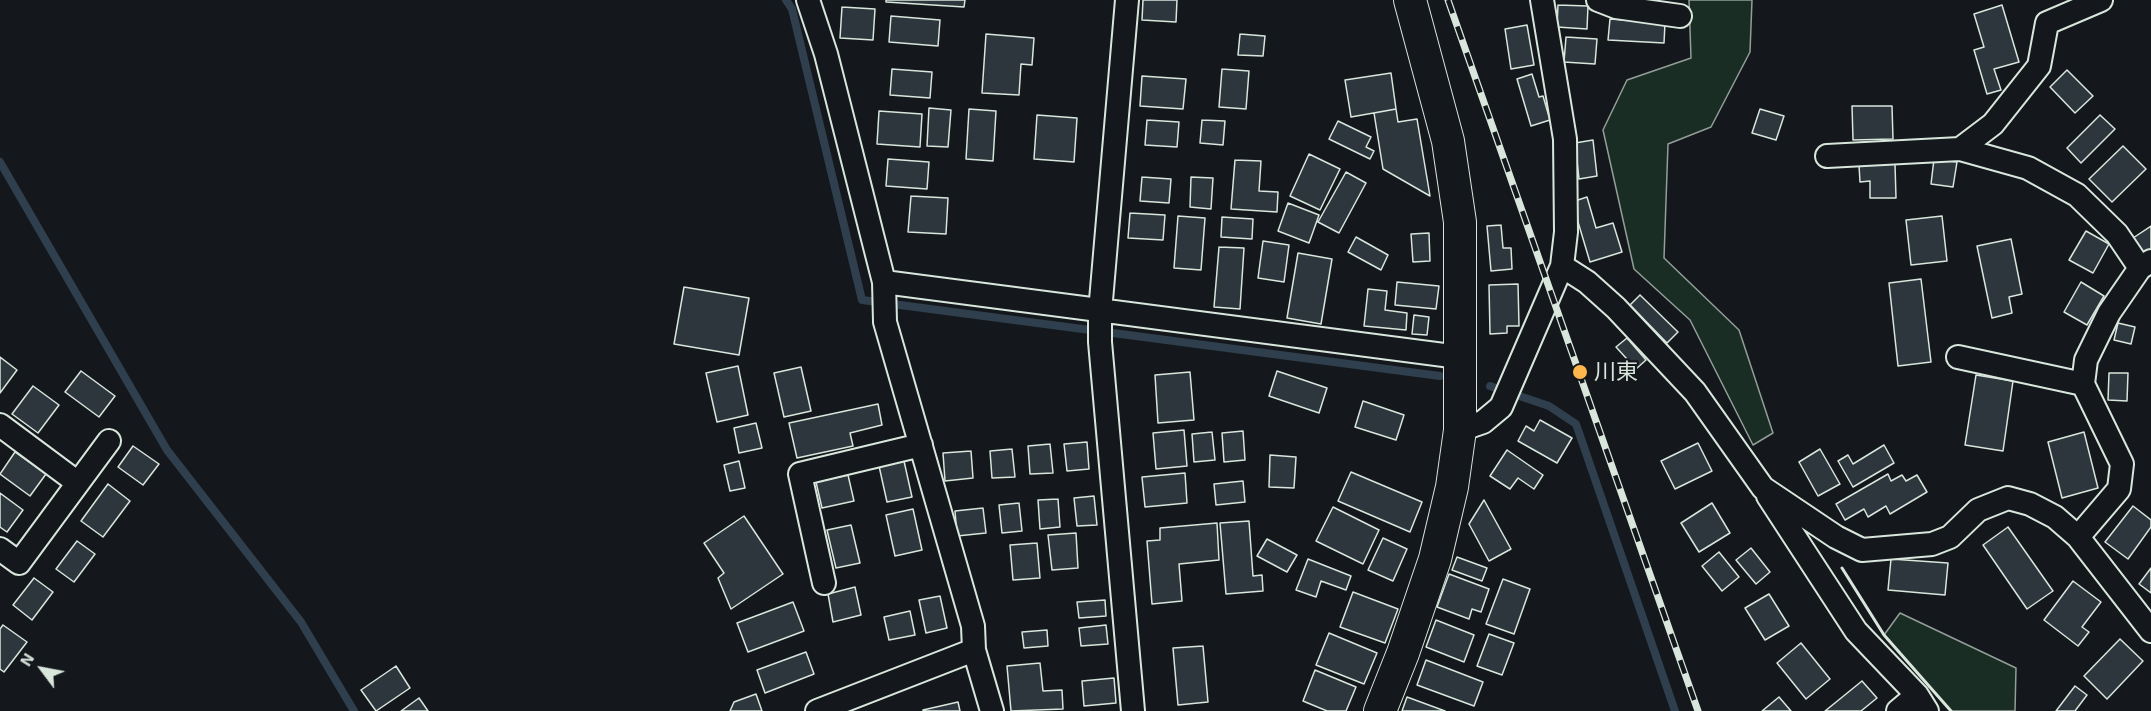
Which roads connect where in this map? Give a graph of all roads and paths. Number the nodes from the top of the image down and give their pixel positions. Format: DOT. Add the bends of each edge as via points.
graph roads {
  1 [pos="808,0"];
  2 [pos="1127,0"];
  3 [pos="1410,0"];
  4 [pos="1542,0"];
  5 [pos="1598,0"];
  6 [pos="2101,0"];
  7 [pos="1680,15"];
  8 [pos="1960,148"];
  9 [pos="1827,156"];
  10 [pos="2145,265"];
  11 [pos="1562,266"];
  12 [pos="884,282"];
  13 [pos="1100,312"];
  14 [pos="1459,357"];
  15 [pos="1959,357"];
  16 [pos="2083,384"];
  17 [pos="0,425"];
  18 [pos="1460,430"];
  19 [pos="109,441"];
  20 [pos="921,445"];
  21 [pos="78,483"];
  22 [pos="1763,488"];
  23 [pos="2078,537"];
  24 [pos="0,549"];
  25 [pos="824,583"];
  26 [pos="2151,631"];
  27 [pos="974,650"];
  28 [pos="1922,703"];
  29 [pos="816,711"];
  30 [pos="992,711"];
  31 [pos="1134,711"];
  32 [pos="1380,711"];
  33 [pos="1898,711"];
  1 -- 12 [label="street" via="826,54"];
  2 -- 13 [label="street"];
  3 -- 14 [label="street" via="1448,141 1460,222"];
  4 -- 11 [label="street" via="1565,139 1566,232"];
  5 -- 7 [label="street" via="1616,7"];
  6 -- 8 [label="street" via="2047,23 2039,66 1993,124"];
  8 -- 9 [label="street"];
  8 -- 10 [label="street" via="2028,168 2077,195"];
  10 -- 16 [label="street" via="2109,313 2086,360"];
  11 -- 18 [label="street" via="1501,407 1483,422"];
  11 -- 22 [label="street" via="1616,308 1695,392"];
  12 -- 13 [label="street"];
  12 -- 20 [label="street" via="885,322"];
  13 -- 14 [label="street"];
  13 -- 31 [label="street"];
  14 -- 18 [label="street"];
  15 -- 16 [label="street"];
  16 -- 23 [label="street" via="2122,464 2119,489"];
  17 -- 21 [label="street"];
  18 -- 32 [label="street" via="1435,559"];
  19 -- 21 [label="street"];
  20 -- 25 [label="street" via="800,474"];
  20 -- 27 [label="street" via="973,626"];
  21 -- 24 [label="street" via="19,563"];
  22 -- 23 [label="street" via="1862,550 1932,544 1950,537 1978,510 2008,498 2055,517"];
  22 -- 28 [label="street" via="1856,631"];
  23 -- 26 [label="street"];
  27 -- 29 [label="street"];
  27 -- 30 [label="street"];
  28 -- 33 [label="street"];
}
